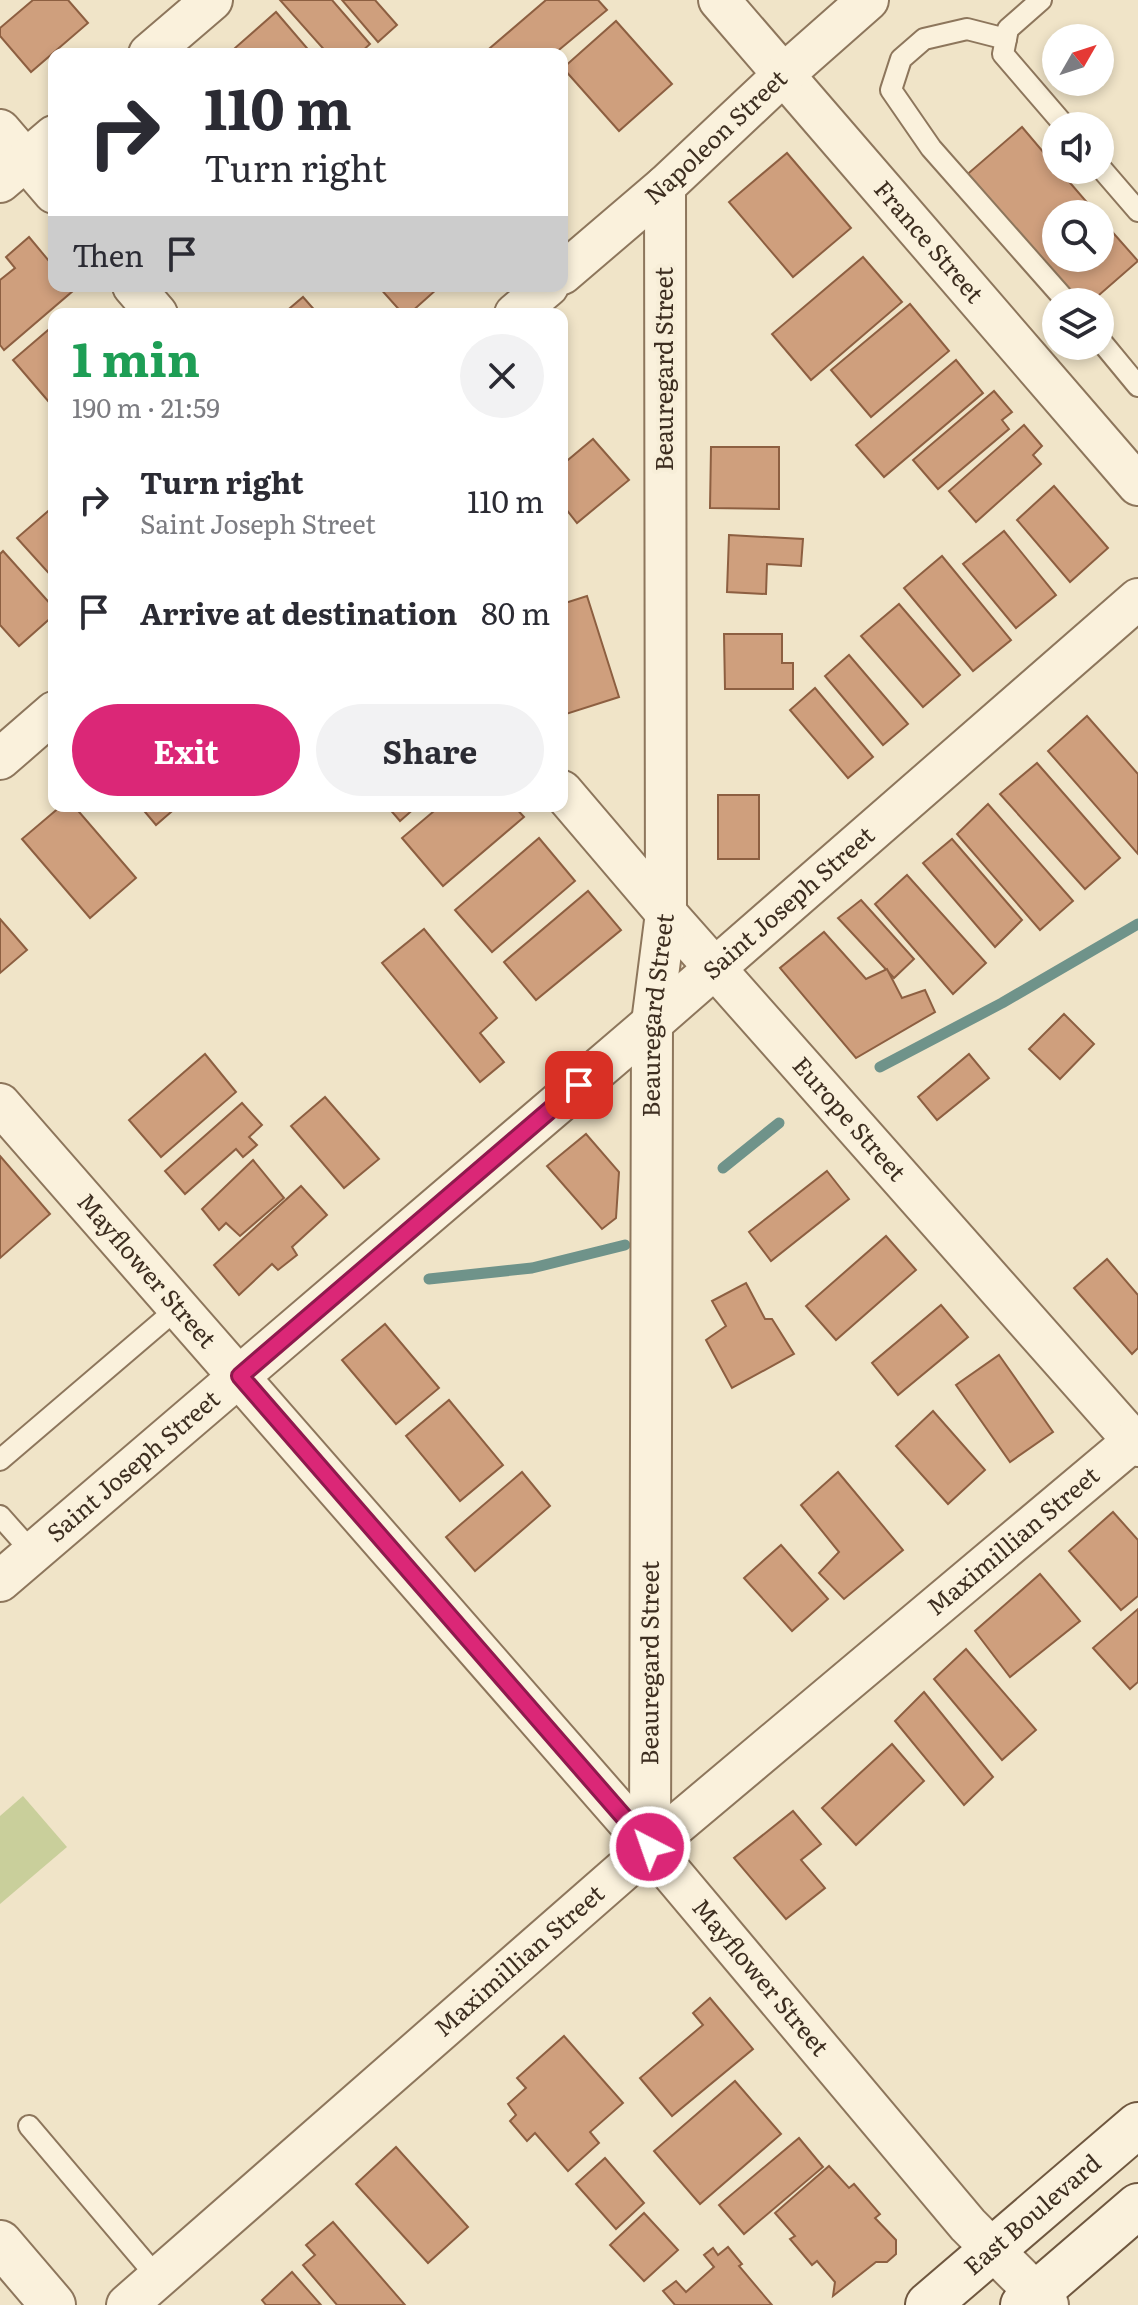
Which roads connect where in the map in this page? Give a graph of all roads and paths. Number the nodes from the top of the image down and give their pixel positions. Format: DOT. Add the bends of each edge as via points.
graph roads {
  1 [pos="212,0"];
  2 [pos="719,0"];
  3 [pos="868,0"];
  4 [pos="1041,0"];
  5 [pos="1006,39"];
  6 [pos="156,48"];
  7 [pos="783,75"];
  8 [pos="1053,112"];
  9 [pos="0,130"];
  10 [pos="27,159"];
  11 [pos="1114,183"];
  12 [pos="48,185"];
  13 [pos="665,186"];
  14 [pos="1138,211"];
  15 [pos="568,269"];
  16 [pos="1055,288"];
  17 [pos="138,292"];
  18 [pos="541,292"];
  19 [pos="152,308"];
  20 [pos="522,308"];
  21 [pos="1114,357"];
  22 [pos="1138,386"];
  23 [pos="1128,466"];
  24 [pos="1138,599"];
  25 [pos="48,717"];
  26 [pos="0,759"];
  27 [pos="568,798"];
  28 [pos="666,913"];
  29 [pos="715,966"];
  30 [pos="652,1023"];
  31 [pos="0,1104"];
  32 [pos="179,1307"];
  33 [pos="240,1376"];
  34 [pos="1136,1441"];
  35 [pos="0,1460"];
  36 [pos="0,1516"];
  37 [pos="33,1553"];
  38 [pos="0,1581"];
  39 [pos="650,1847"];
  40 [pos="1138,2125"];
  41 [pos="29,2126"];
  42 [pos="1138,2206"];
  43 [pos="0,2243"];
  44 [pos="992,2249"];
  45 [pos="158,2278"];
  46 [pos="1036,2301"];
  47 [pos="53,2305"];
  48 [pos="127,2305"];
  49 [pos="928,2305"];
  1 -- 6 [label="street"];
  2 -- 7 [label="street, France Street"];
  3 -- 7 [label="street, Napoleon Street"];
  4 -- 5 [label="lane" via="1008,29"];
  5 -- 8 [label="lane" via="1003,54"];
  5 -- 16 [label="lane" via="967,29 924,39 901,59 891,90 931,148"];
  7 -- 13 [label="street, Napoleon Street"];
  7 -- 23 [label="street, France Street"];
  9 -- 10 [label="street"];
  10 -- 12 [label="street"];
  11 -- 14 [label="lane"];
  13 -- 15 [label="street, Napoleon Street"];
  13 -- 28 [label="street, Beauregard Street"];
  17 -- 19 [label="street"];
  18 -- 20 [label="street"];
  21 -- 22 [label="lane"];
  24 -- 29 [label="street, Saint Joseph Street"];
  25 -- 26 [label="street"];
  27 -- 28 [label="street, Europe Street"];
  28 -- 29 [label="street, Europe Street"];
  28 -- 30 [label="street, Beauregard Street"];
  29 -- 30 [label="street, Saint Joseph Street"];
  29 -- 34 [label="street, Europe Street"];
  30 -- 33 [label="street, Saint Joseph Street"];
  30 -- 39 [label="street, Beauregard Street"];
  31 -- 32 [label="street, Mayflower Street"];
  32 -- 33 [label="street, Mayflower Street"];
  32 -- 35 [label="lane"];
  33 -- 37 [label="street, Saint Joseph Street"];
  33 -- 39 [label="street, Mayflower Street"];
  34 -- 39 [label="street, Maximillian Street"];
  36 -- 37 [label="lane"];
  37 -- 38 [label="street, Saint Joseph Street"];
  39 -- 44 [label="street, Mayflower Street"];
  39 -- 45 [label="street, Maximillian Street"];
  40 -- 44 [label="main road, East Boulevard"];
  41 -- 45 [label="lane"];
  42 -- 46 [label="main road"];
  43 -- 47 [label="main road"];
  44 -- 46 [label="street, Mayflower Street"];
  44 -- 49 [label="main road, East Boulevard"];
  45 -- 48 [label="street, Maximillian Street"];
}
